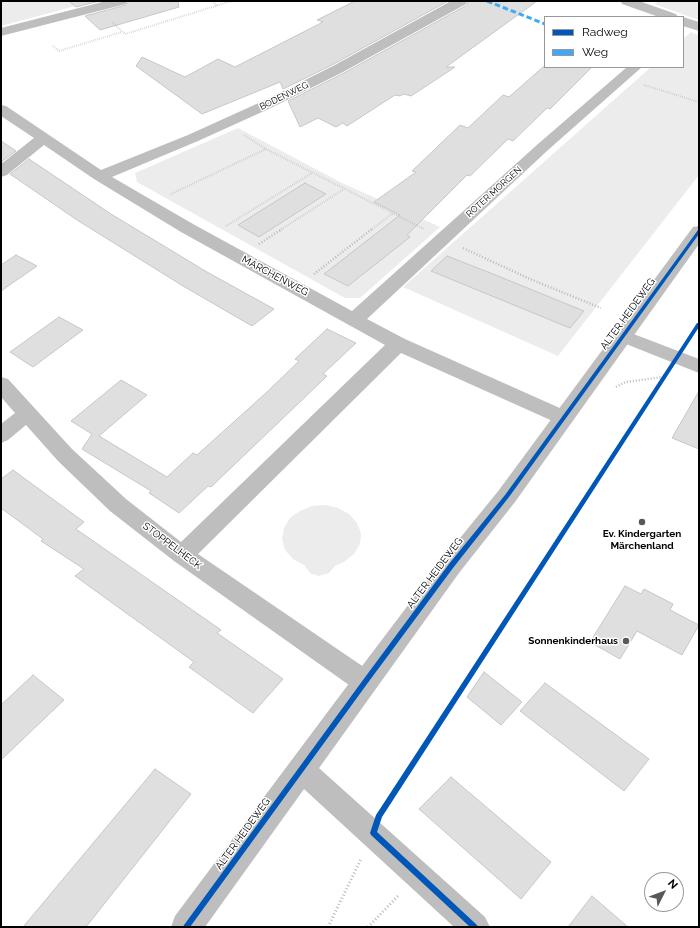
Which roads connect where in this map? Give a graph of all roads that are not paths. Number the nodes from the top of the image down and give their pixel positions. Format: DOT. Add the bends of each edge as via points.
graph roads {
  1 [pos="121,1"];
  2 [pos="461,1"];
  3 [pos="627,1"];
  4 [pos="668,16"];
  5 [pos="1,32"];
  6 [pos="635,68"];
  7 [pos="1,109"];
  8 [pos="44,138"];
  9 [pos="1,172"];
  10 [pos="100,176"];
  11 [pos="699,231"];
  12 [pos="355,319"];
  13 [pos="623,336"];
  14 [pos="398,344"];
  15 [pos="699,366"];
  16 [pos="1,384"];
  17 [pos="27,414"];
  18 [pos="564,418"];
  19 [pos="1,435"];
  20 [pos="182,555"];
  21 [pos="364,682"];
  22 [pos="301,769"];
  23 [pos="186,927"];
  24 [pos="475,927"];
  1 -- 5 [label="street"];
  2 -- 10 [label="street, BODENWEG" via="338,69 225,124"];
  3 -- 4 [label="street"];
  6 -- 12 [label="street, ROTER MORGEN" via="543,147"];
  7 -- 8 [label="street, MÄRCHENWEG"];
  8 -- 9 [label="street"];
  8 -- 10 [label="street, MÄRCHENWEG"];
  10 -- 12 [label="street, MÄRCHENWEG" via="206,239"];
  11 -- 13 [label="street, ALTER HEIDEWEG"];
  12 -- 14 [label="street, MÄRCHENWEG"];
  13 -- 15 [label="street"];
  13 -- 18 [label="street, ALTER HEIDEWEG"];
  14 -- 18 [label="street, MÄRCHENWEG"];
  14 -- 20 [label="street"];
  16 -- 17 [label="street, STOPPELHECK"];
  17 -- 19 [label="street"];
  17 -- 20 [label="street, STOPPELHECK" via="65,455 118,505"];
  18 -- 21 [label="street, ALTER HEIDEWEG"];
  20 -- 21 [label="street, STOPPELHECK"];
  21 -- 22 [label="street, ALTER HEIDEWEG"];
  22 -- 23 [label="street, ALTER HEIDEWEG"];
  22 -- 24 [label="street"];
}
